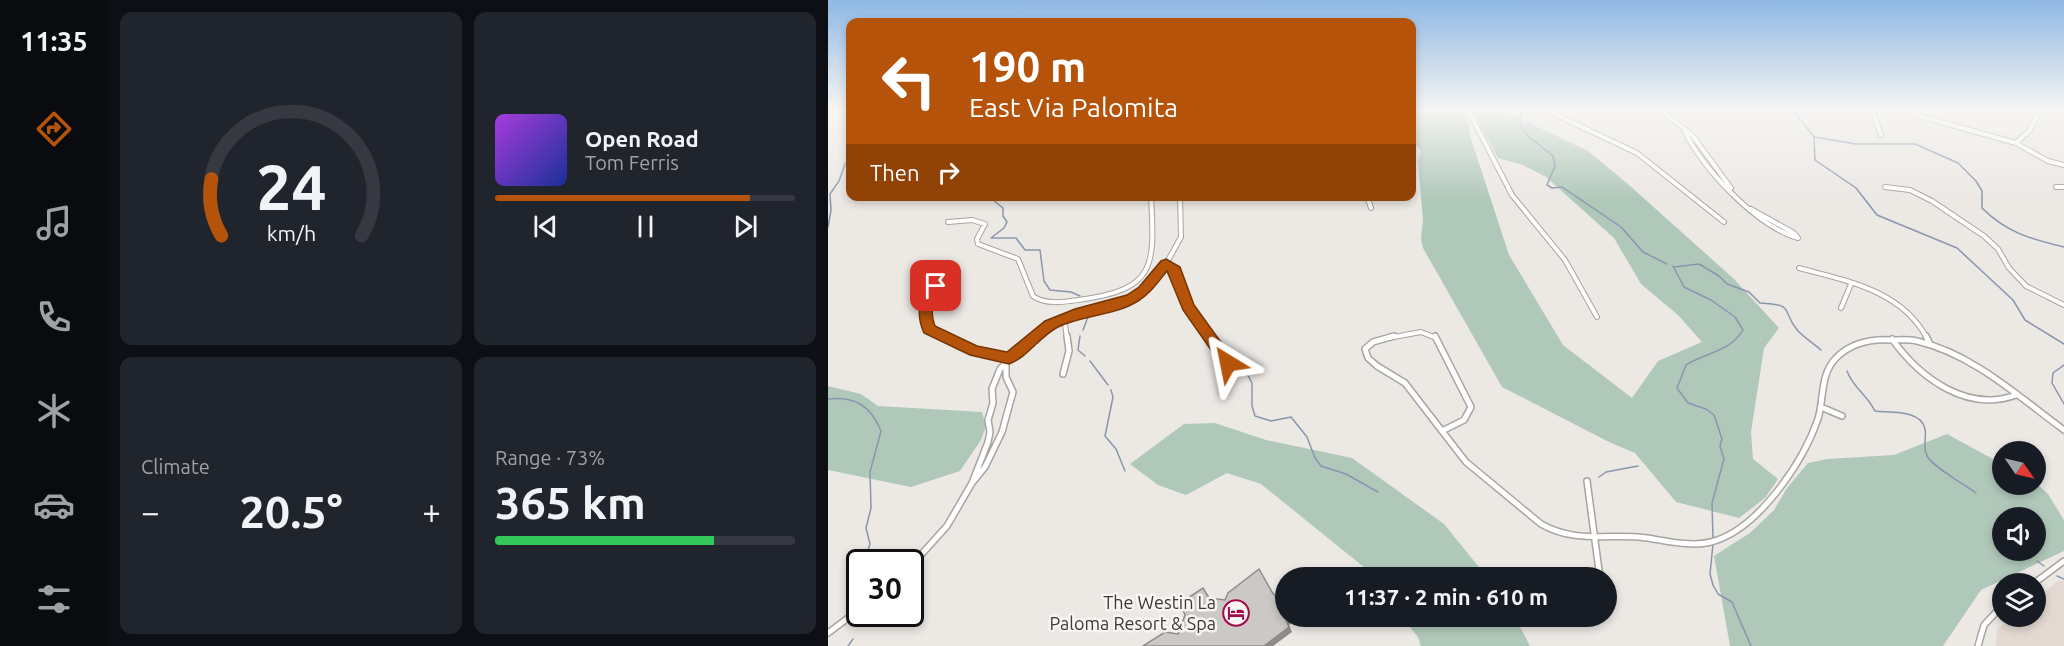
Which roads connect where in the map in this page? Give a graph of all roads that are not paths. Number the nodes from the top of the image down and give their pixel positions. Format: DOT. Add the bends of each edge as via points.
graph roads {
  1 [pos="1484,140"];
  2 [pos="1609,140"];
  3 [pos="1690,140"];
  4 [pos="2004,140"];
  5 [pos="2019,140"];
  6 [pos="2016,143"];
  7 [pos="2064,165"];
  8 [pos="1885,187"];
  9 [pos="2056,187"];
  10 [pos="2064,187"];
  11 [pos="1151,201"];
  12 [pos="1180,201"];
  13 [pos="1369,201"];
  14 [pos="1371,208"];
  15 [pos="1751,209"];
  16 [pos="948,222"];
  17 [pos="1724,222"];
  18 [pos="1166,264"];
  19 [pos="1799,268"];
  20 [pos="1851,284"];
  21 [pos="930,295"];
  22 [pos="2064,304"];
  23 [pos="1841,308"];
  24 [pos="1597,317"];
  25 [pos="1064,318"];
  26 [pos="1892,339"];
  27 [pos="1930,344"];
  28 [pos="1007,361"];
  29 [pos="1228,363"];
  30 [pos="1063,374"];
  31 [pos="2016,395"];
  32 [pos="1821,407"];
  33 [pos="1842,416"];
  34 [pos="1442,430"];
  35 [pos="2064,430"];
  36 [pos="1587,481"];
  37 [pos="972,483"];
  38 [pos="1594,535"];
  39 [pos="924,551"];
  40 [pos="2064,561"];
  41 [pos="1598,567"];
  42 [pos="2046,574"];
  43 [pos="1992,617"];
  44 [pos="846,620"];
  45 [pos="828,633"];
  46 [pos="1978,646"];
  1 -- 24 [label="street" via="1512,195 1565,260"];
  2 -- 17 [label="street" via="1636,153"];
  3 -- 15 [label="street" via="1722,183"];
  4 -- 6 [label="street"];
  5 -- 6 [label="street"];
  6 -- 7 [label="street"];
  8 -- 22 [label="street" via="1910,190 1932,201 1984,236 2026,286"];
  9 -- 10 [label="street"];
  11 -- 16 [label="street" via="1153,247 1136,284 1122,291 1075,300 1035,298 1018,259 1006,252 985,250 978,244 985,224 982,221"];
  12 -- 18 [label="street" via="1181,237"];
  13 -- 14 [label="street"];
  15 -- 15 [label="street" via="1780,233 1798,238 1794,233"];
  18 -- 25 [label="street" via="1132,299"];
  18 -- 29 [label="street" via="1175,270 1188,306"];
  19 -- 20 [label="street"];
  20 -- 23 [label="street"];
  20 -- 27 [label="street" via="1880,293 1900,305 1923,328"];
  21 -- 28 [label="street" via="924,316 929,330"];
  25 -- 28 [label="street" via="1040,331"];
  25 -- 30 [label="street" via="1069,351"];
  26 -- 27 [label="street"];
  26 -- 31 [label="street" via="1906,360 1941,387 1990,401 2008,400"];
  26 -- 32 [label="street" via="1873,339 1842,353 1826,374"];
  27 -- 31 [label="street" via="1968,360"];
  28 -- 37 [label="street" via="993,383 990,432"];
  28 -- 37 [label="street" via="1006,377 1013,392 998,441"];
  31 -- 35 [label="street"];
  32 -- 33 [label="street"];
  32 -- 38 [label="street" via="1794,468 1761,509 1737,531 1710,542 1685,543"];
  34 -- 34 [label="street" via="1472,414 1432,332 1364,346 1368,358 1405,382"];
  34 -- 38 [label="street" via="1466,462 1541,524 1573,537"];
  36 -- 38 [label="street"];
  37 -- 39 [label="street" via="947,526"];
  38 -- 41 [label="street"];
  40 -- 42 [label="street"];
  43 -- 46 [label="street" via="1984,625"];
  44 -- 45 [label="street"];
}
